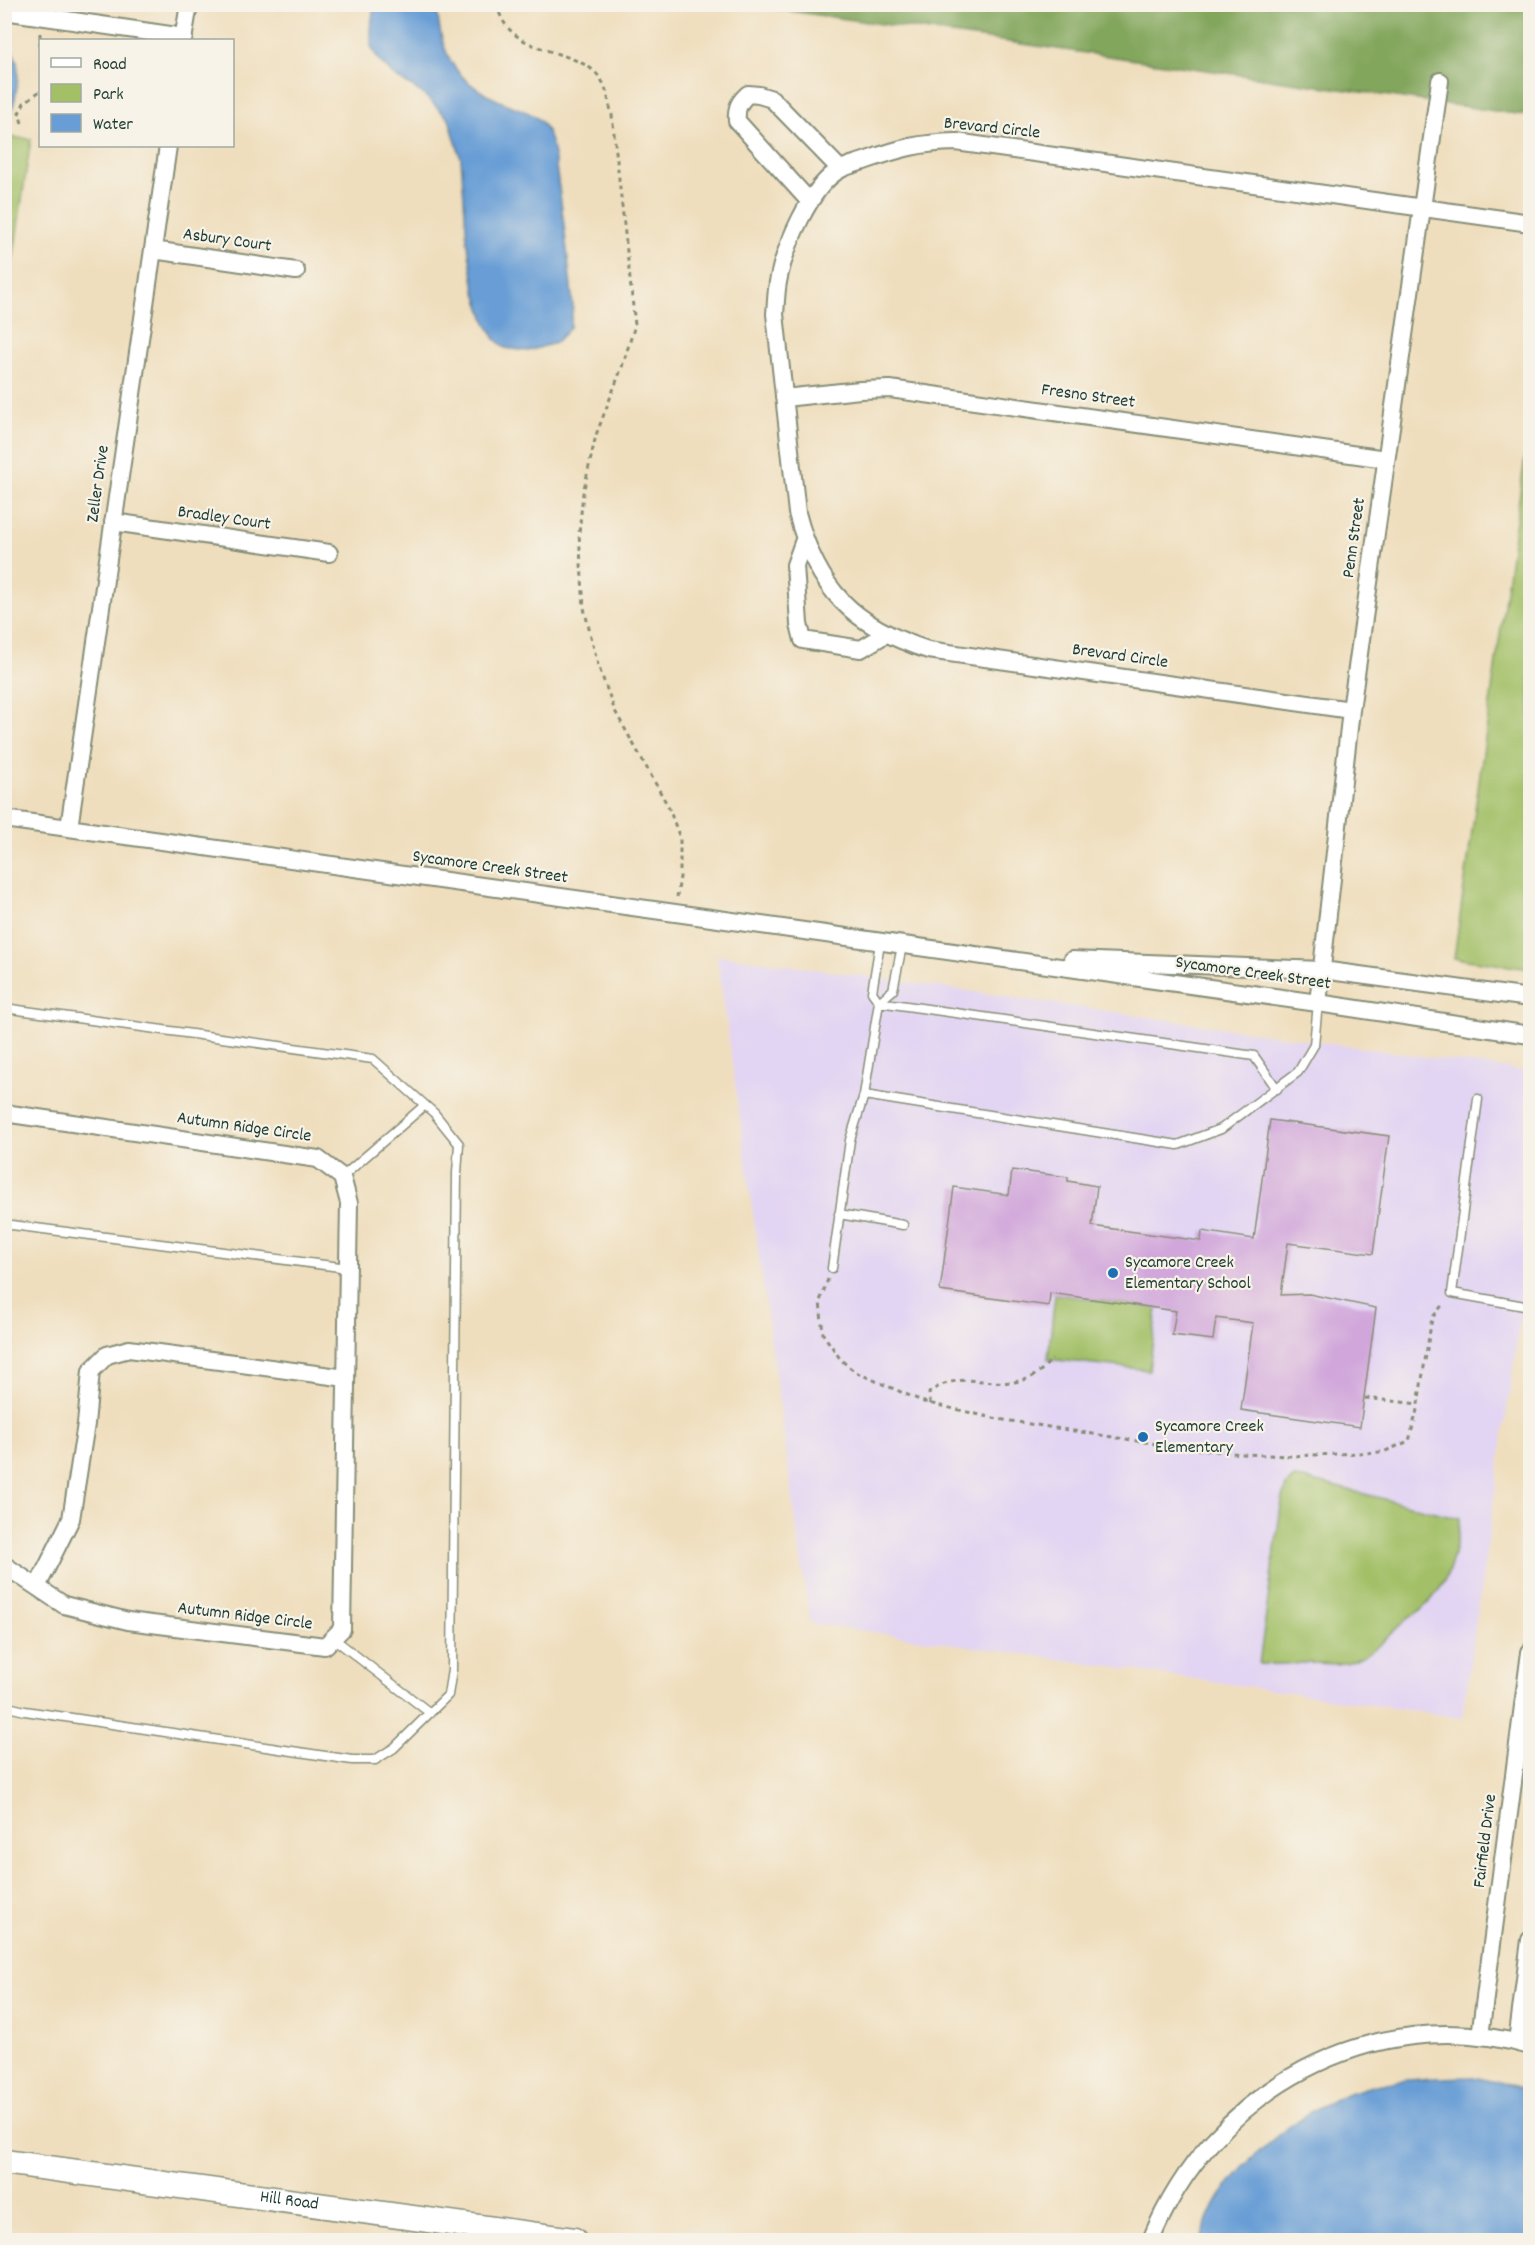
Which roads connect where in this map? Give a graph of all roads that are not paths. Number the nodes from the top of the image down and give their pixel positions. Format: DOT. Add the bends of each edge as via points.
graph roads {
  1 [pos="189,4"];
  2 [pos="4,11"];
  3 [pos="184,39"];
  4 [pos="1440,81"];
  5 [pos="168,147"];
  6 [pos="840,169"];
  7 [pos="810,202"];
  8 [pos="1422,208"];
  9 [pos="1530,223"];
  10 [pos="153,250"];
  11 [pos="296,271"];
  12 [pos="784,398"];
  13 [pos="1386,459"];
  14 [pos="113,522"];
  15 [pos="804,540"];
  16 [pos="329,554"];
  17 [pos="886,634"];
  18 [pos="1351,710"];
  19 [pos="4,819"];
  20 [pos="69,828"];
  21 [pos="880,943"];
  22 [pos="902,946"];
  23 [pos="970,955"];
  24 [pos="1322,970"];
  25 [pos="1530,998"];
  26 [pos="879,1002"];
  27 [pos="1318,1002"];
  28 [pos="4,1008"];
  29 [pos="1530,1035"];
  30 [pos="1277,1089"];
  31 [pos="864,1095"];
  32 [pos="1478,1099"];
  33 [pos="425,1105"];
  34 [pos="4,1113"];
  35 [pos="342,1177"];
  36 [pos="839,1214"];
  37 [pos="4,1224"];
  38 [pos="903,1225"];
  39 [pos="348,1268"];
  40 [pos="832,1268"];
  41 [pos="1530,1307"];
  42 [pos="346,1378"];
  43 [pos="4,1565"];
  44 [pos="38,1587"];
  45 [pos="333,1638"];
  46 [pos="1530,1652"];
  47 [pos="4,1706"];
  48 [pos="430,1713"];
  49 [pos="1530,1940"];
  50 [pos="1480,2036"];
  51 [pos="1524,2044"];
  52 [pos="4,2162"];
  53 [pos="574,2241"];
  54 [pos="1151,2241"];
  1 -- 3 [label="street"];
  2 -- 3 [label="street"];
  4 -- 8 [label="street, Penn Street"];
  5 -- 10 [label="street, Zeller Drive"];
  6 -- 7 [label="street, Brevard Circle"];
  6 -- 7 [label="street" via="772,99 748,94 741,100 736,110 737,121"];
  6 -- 8 [label="street, Brevard Circle" via="900,148 956,142"];
  7 -- 12 [label="street, Brevard Circle" via="777,284 775,314"];
  8 -- 9 [label="street, Brevard Circle"];
  8 -- 13 [label="street, Penn Street"];
  10 -- 11 [label="street, Asbury Court"];
  10 -- 14 [label="street, Zeller Drive"];
  12 -- 13 [label="street, Fresno Street" via="890,389"];
  12 -- 15 [label="street, Brevard Circle" via="797,513"];
  13 -- 18 [label="street, Penn Street"];
  14 -- 16 [label="street, Bradley Court"];
  14 -- 20 [label="street, Zeller Drive"];
  15 -- 17 [label="street, Brevard Circle" via="831,589 850,610"];
  15 -- 17 [label="street" via="795,565 803,640 861,649"];
  17 -- 18 [label="street, Brevard Circle" via="928,650"];
  18 -- 24 [label="street, Penn Street"];
  19 -- 20 [label="street, Sycamore Creek Street"];
  20 -- 21 [label="street, Sycamore Creek Street"];
  21 -- 22 [label="street, Sycamore Creek Street"];
  21 -- 26 [label="lane" via="872,992"];
  22 -- 23 [label="street, Sycamore Creek Street"];
  22 -- 26 [label="lane" via="893,990"];
  23 -- 24 [label="street, Sycamore Creek Street"];
  23 -- 27 [label="street, Sycamore Creek Street"];
  24 -- 25 [label="street, Sycamore Creek Street"];
  24 -- 27 [label="street, Penn Street"];
  26 -- 30 [label="lane" via="1254,1056"];
  26 -- 31 [label="lane"];
  27 -- 29 [label="street, Sycamore Creek Street"];
  27 -- 30 [label="lane" via="1314,1045 1298,1072"];
  28 -- 33 [label="lane" via="373,1059"];
  30 -- 31 [label="lane" via="1221,1129 1178,1145"];
  31 -- 36 [label="lane" via="850,1140"];
  32 -- 41 [label="lane" via="1452,1293"];
  33 -- 35 [label="lane"];
  33 -- 48 [label="lane" via="459,1144 452,1670 448,1695"];
  34 -- 35 [label="street, Autumn Ridge Circle" via="318,1159"];
  35 -- 39 [label="street, Autumn Ridge Circle" via="349,1203"];
  36 -- 38 [label="lane"];
  36 -- 40 [label="lane"];
  37 -- 39 [label="lane"];
  39 -- 42 [label="street, Autumn Ridge Circle"];
  42 -- 44 [label="street" via="129,1349 107,1355 91,1371 71,1519"];
  42 -- 45 [label="street, Autumn Ridge Circle" via="342,1629"];
  43 -- 44 [label="street, Autumn Ridge Circle"];
  44 -- 45 [label="street, Autumn Ridge Circle" via="64,1605 128,1621 308,1645 325,1646"];
  45 -- 48 [label="lane"];
  46 -- 50 [label="street, Fairfield Drive"];
  47 -- 48 [label="lane" via="352,1760 375,1760 394,1748"];
  49 -- 51 [label="street"];
  50 -- 51 [label="street"];
  50 -- 54 [label="street" via="1441,2034 1370,2044 1303,2069 1270,2089 1239,2113 1188,2170"];
  52 -- 53 [label="main road, Hill Road"];
}
